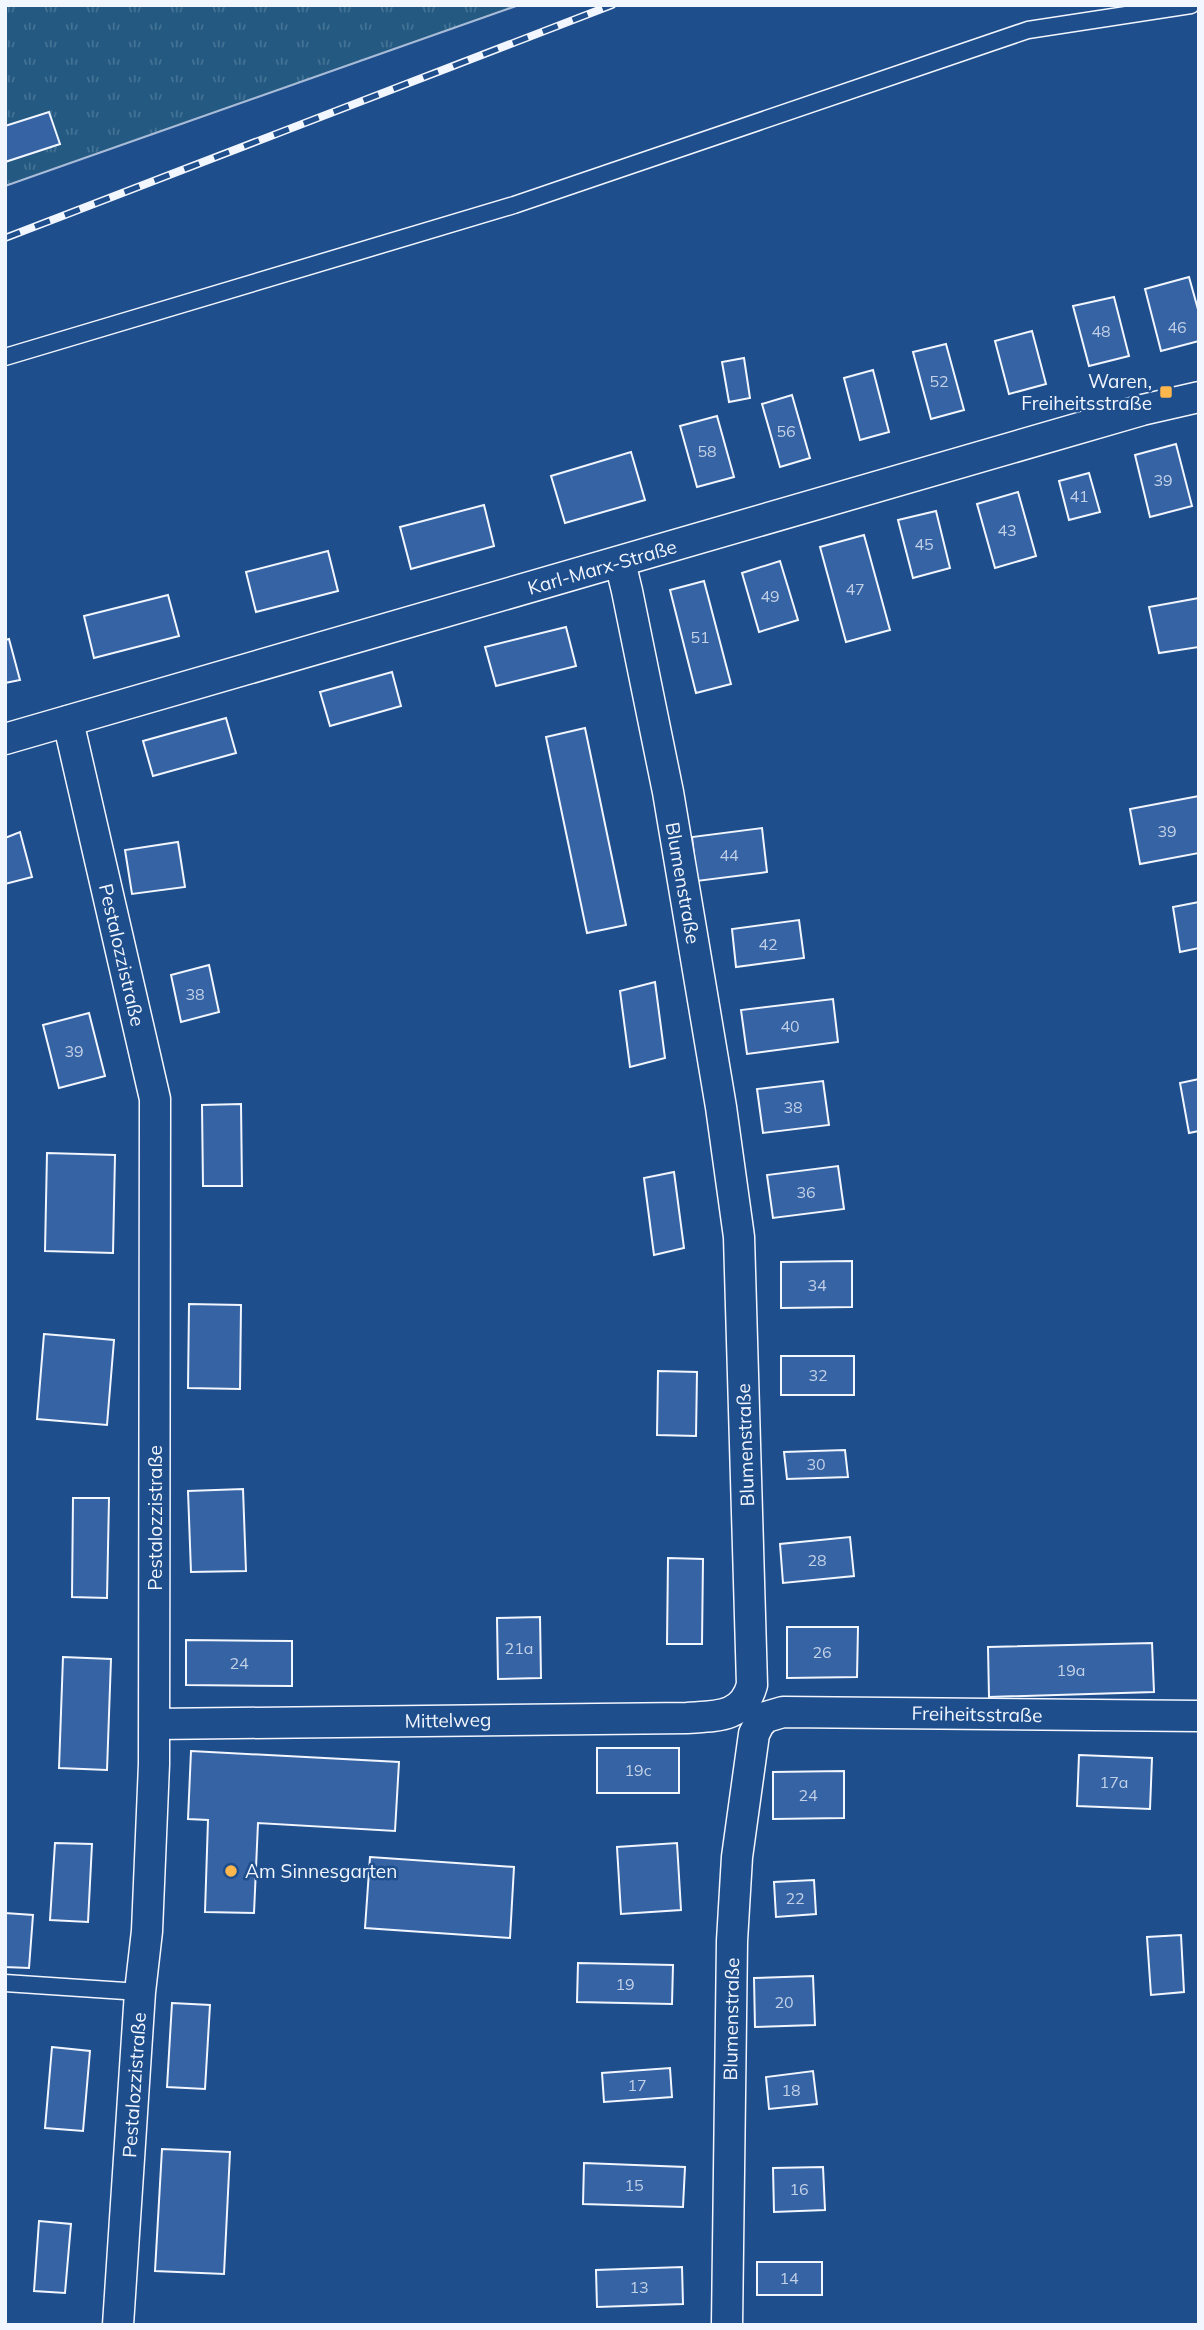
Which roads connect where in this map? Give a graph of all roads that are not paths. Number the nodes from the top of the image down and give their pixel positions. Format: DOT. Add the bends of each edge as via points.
graph roads {
  1 [pos="1191,5"];
  2 [pos="5,357"];
  3 [pos="1199,397"];
  4 [pos="620,562"];
  5 [pos="68,721"];
  6 [pos="5,739"];
  7 [pos="750,1715"];
  8 [pos="1199,1716"];
  9 [pos="155,1724"];
  10 [pos="5,1983"];
  11 [pos="140,1992"];
  12 [pos="118,2325"];
  13 [pos="727,2325"];
  1 -- 2 [label="lane" via="1028,30 514,205"];
  3 -- 4 [label="street, Karl-Marx-Straße"];
  4 -- 5 [label="street, Karl-Marx-Straße"];
  4 -- 7 [label="street, Blumenstraße" via="670,805 739,1237"];
  5 -- 6 [label="street, Karl-Marx-Straße"];
  5 -- 9 [label="street, Pestalozzistraße" via="155,1099"];
  7 -- 8 [label="street, Freiheitsstraße"];
  7 -- 9 [label="street, Mittelweg"];
  7 -- 13 [label="street, Blumenstraße" via="754,1734 737,1857 732,1941"];
  9 -- 11 [label="street, Pestalozzistraße"];
  10 -- 11 [label="lane"];
  11 -- 12 [label="street, Pestalozzistraße"];
}
